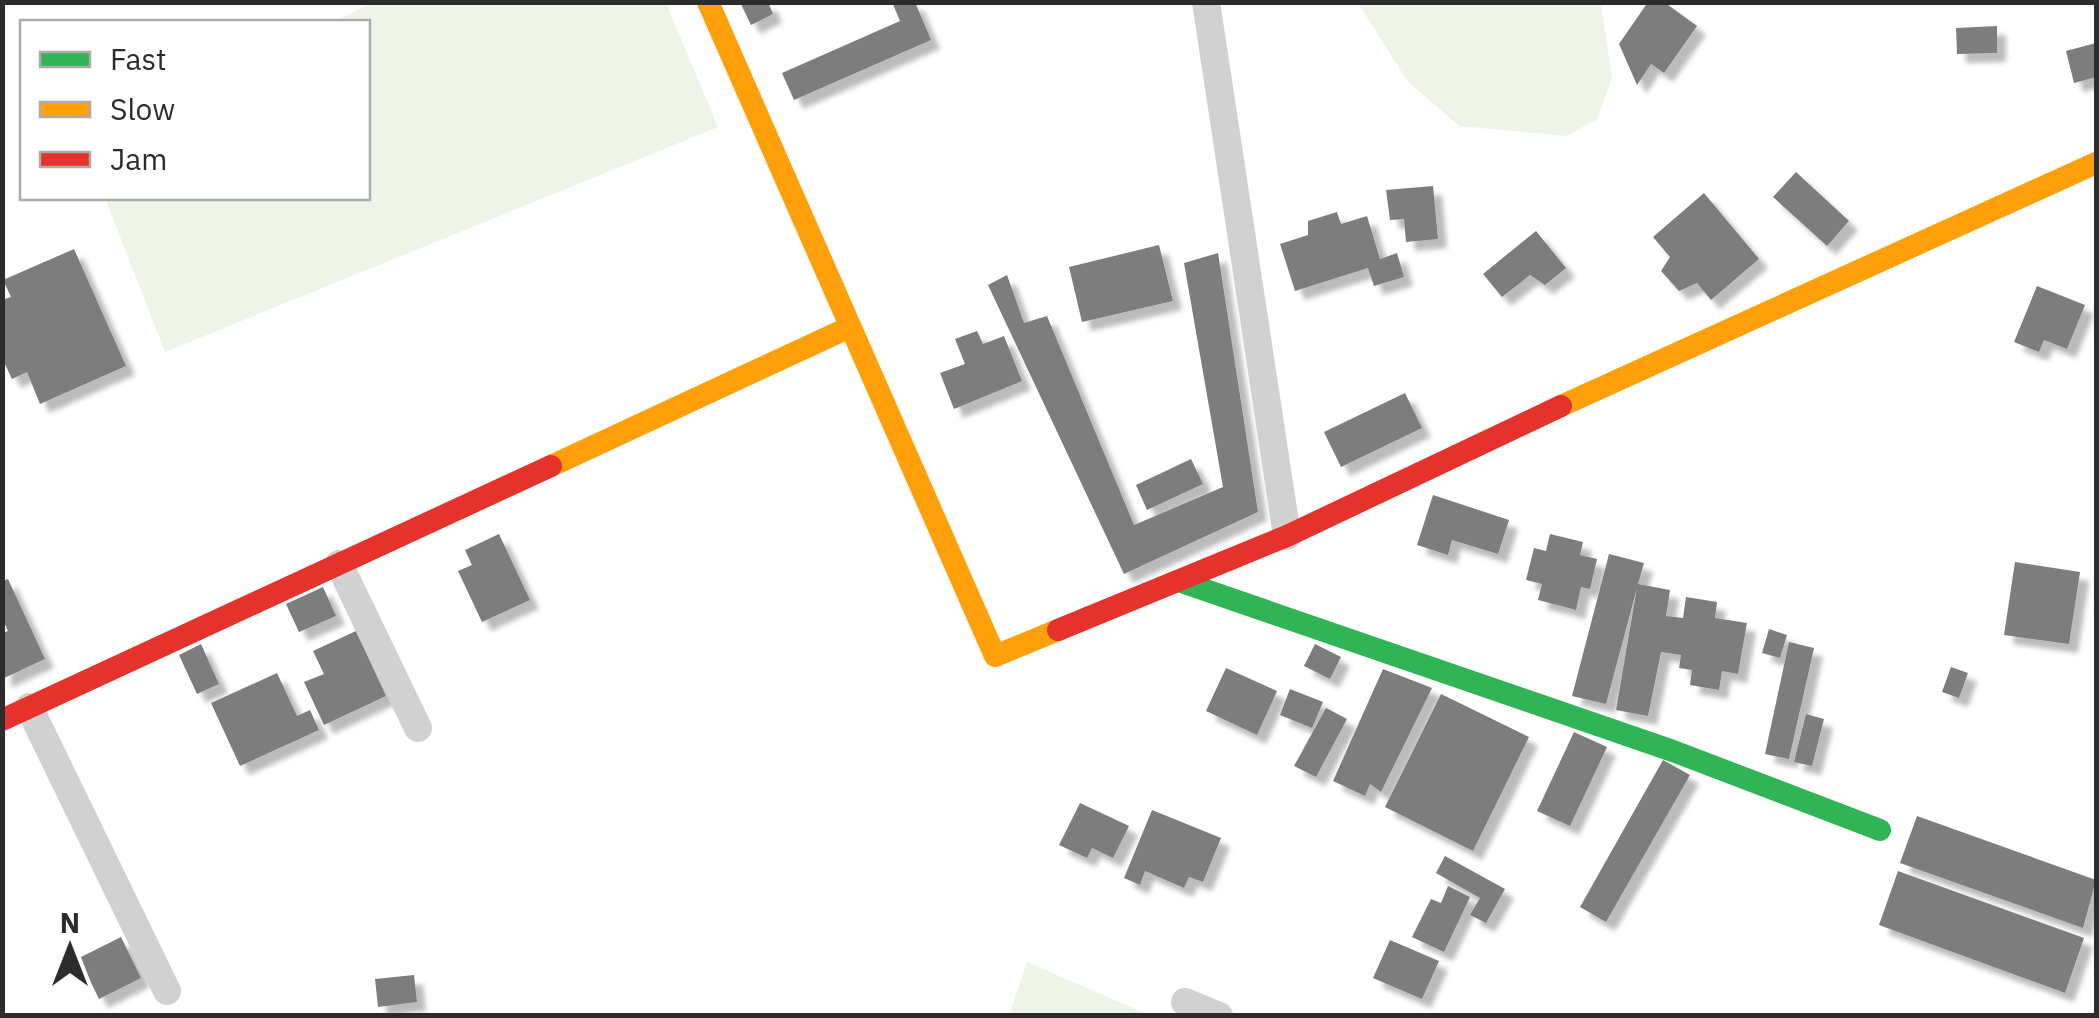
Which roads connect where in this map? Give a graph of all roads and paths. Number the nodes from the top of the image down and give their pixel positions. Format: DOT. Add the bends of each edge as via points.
graph roads {
  1 [pos="708,2"];
  2 [pos="1206,2"];
  3 [pos="2096,163"];
  4 [pos="850,327"];
  5 [pos="1287,536"];
  6 [pos="339,564"];
  7 [pos="1178,581"];
  8 [pos="29,707"];
  9 [pos="2,720"];
  10 [pos="418,728"];
  11 [pos="1880,830"];
  12 [pos="167,991"];
  13 [pos="1185,1002"];
  14 [pos="1219,1016"];
  1 -- 4 [label="street"];
  2 -- 5 [label="street"];
  3 -- 5 [label="street"];
  4 -- 6 [label="street"];
  4 -- 7 [label="street" via="996,656"];
  5 -- 7 [label="street"];
  6 -- 8 [label="street"];
  6 -- 10 [label="street"];
  7 -- 11 [label="street" via="1655,744"];
  8 -- 9 [label="street"];
  8 -- 12 [label="street"];
  13 -- 14 [label="street"];
}
